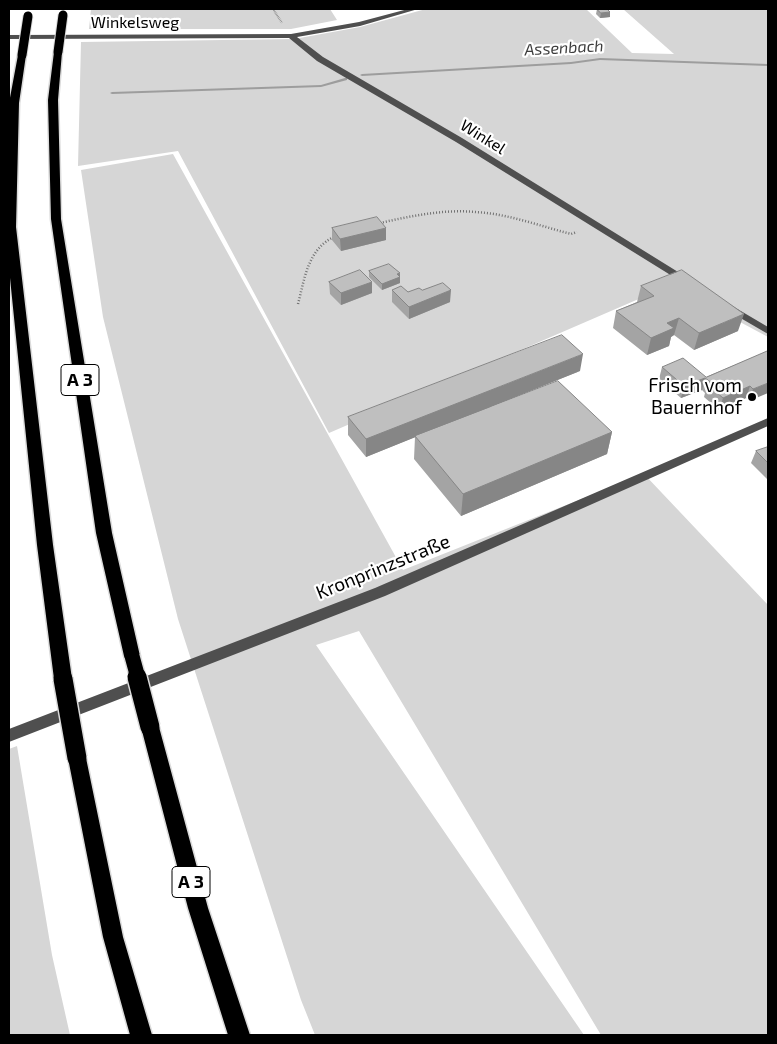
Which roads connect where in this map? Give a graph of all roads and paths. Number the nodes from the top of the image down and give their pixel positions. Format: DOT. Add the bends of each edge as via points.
graph roads {
  1 [pos="415,9"];
  2 [pos="29,12"];
  3 [pos="63,12"];
  4 [pos="291,36"];
  5 [pos="9,37"];
  6 [pos="372,225"];
  7 [pos="595,225"];
  8 [pos="336,236"];
  9 [pos="694,285"];
  10 [pos="719,300"];
  11 [pos="298,304"];
  12 [pos="768,331"];
  13 [pos="768,422"];
  14 [pos="9,736"];
  15 [pos="140,1035"];
  16 [pos="239,1035"];
  1 -- 4 [label="street" via="360,24"];
  2 -- 15 [label="highway, bridge" via="14,103 10,227 63,679 113,937"];
  3 -- 16 [label="highway, A 3, bridge" via="53,100 56,219 104,533 132,656 198,908"];
  4 -- 5 [label="street, Winkelsweg"];
  4 -- 7 [label="street, Winkel" via="320,59"];
  6 -- 7 [label="path" via="418,214 462,211 503,217 570,234"];
  7 -- 9 [label="street, Winkel"];
  8 -- 11 [label="path" via="328,238 313,253"];
  10 -- 12 [label="street"];
  13 -- 14 [label="street, Kronprinzstraße" via="380,592"];
}
